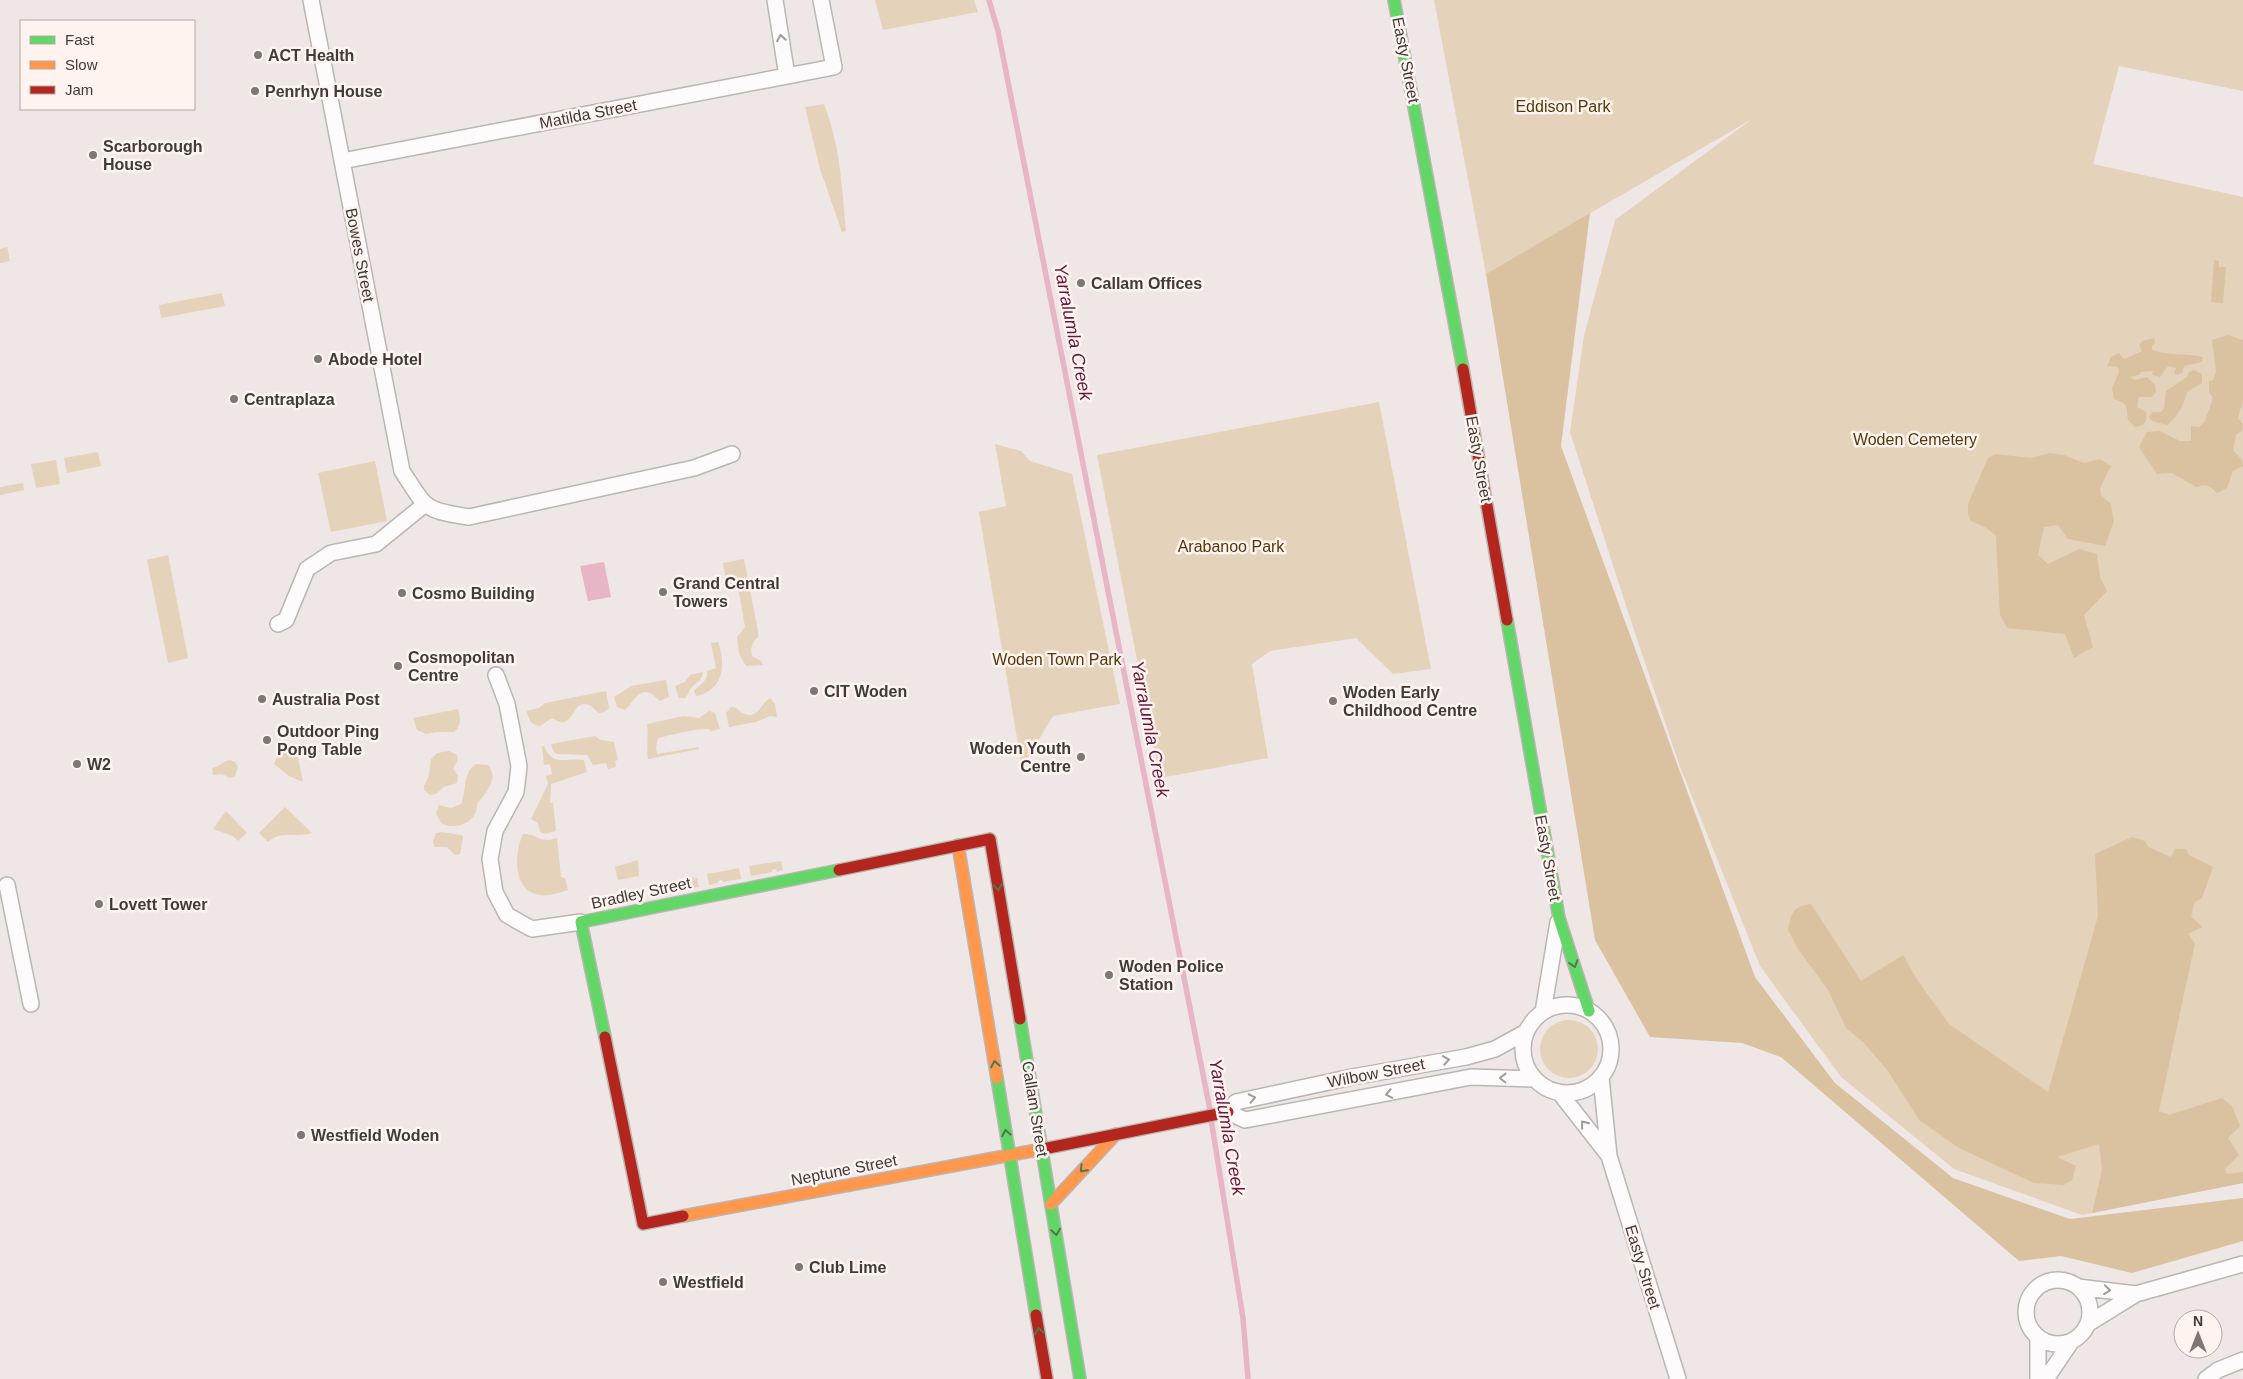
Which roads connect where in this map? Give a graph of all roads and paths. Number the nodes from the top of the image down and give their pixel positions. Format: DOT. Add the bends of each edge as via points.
graph roads {
  1 [pos="311,0"];
  2 [pos="775,0"];
  3 [pos="821,0"];
  4 [pos="1394,0"];
  5 [pos="787,76"];
  6 [pos="342,161"];
  7 [pos="732,454"];
  8 [pos="424,505"];
  9 [pos="278,624"];
  10 [pos="496,675"];
  11 [pos="990,839"];
  12 [pos="958,846"];
  13 [pos="7,884"];
  14 [pos="1559,918"];
  15 [pos="581,922"];
  16 [pos="31,1004"];
  17 [pos="1589,1011"];
  18 [pos="1543,1012"];
  19 [pos="1526,1032"];
  20 [pos="1601,1077"];
  21 [pos="1534,1079"];
  22 [pos="1560,1092"];
  23 [pos="1228,1112"];
  24 [pos="1116,1134"];
  25 [pos="1042,1149"];
  26 [pos="1010,1155"];
  27 [pos="1609,1156"];
  28 [pos="1051,1204"];
  29 [pos="652,1223"];
  30 [pos="2243,1264"];
  31 [pos="2078,1287"];
  32 [pos="2136,1294"];
  33 [pos="2088,1323"];
  34 [pos="2038,1338"];
  35 [pos="2071,1342"];
  36 [pos="2243,1360"];
  37 [pos="1047,1379"];
  38 [pos="1080,1379"];
  39 [pos="1678,1379"];
  40 [pos="2038,1379"];
  41 [pos="2046,1379"];
  42 [pos="2206,1379"];
  1 -- 6 [label="street, Bowes Street"];
  5 -- 2 [label="street, one-way"];
  3 -- 5 [label="street, Matilda Street" via="834,67"];
  4 -- 14 [label="street, Easty Street" via="1441,244"];
  5 -- 6 [label="street, Matilda Street"];
  6 -- 8 [label="street, Bowes Street" via="402,471"];
  7 -- 8 [label="street" via="694,468 469,517 437,512"];
  8 -- 9 [label="street" via="376,544 331,553 307,569 286,620"];
  10 -- 15 [label="street" via="507,704 519,766 516,792 495,831 490,859 495,892 507,915 532,929"];
  11 -- 12 [label="street, Bradley Street"];
  11 -- 25 [label="street, Callam Street, one-way"];
  12 -- 15 [label="street, Bradley Street"];
  26 -- 12 [label="street, Callam Street, one-way"];
  13 -- 16 [label="street"];
  14 -- 17 [label="street, Easty Street, one-way"];
  14 -- 18 [label="street, Easty Street"];
  15 -- 29 [label="street, Bradley Street" via="643,1224"];
  17 -- 18 [label="street" via="1566,1005 1554,1006"];
  17 -- 20 [label="street" via="1601,1020 1609,1034 1609,1064"];
  18 -- 19 [label="street"];
  19 -- 21 [label="street" via="1523,1057"];
  23 -- 19 [label="street, Wilbow Street, one-way" via="1236,1102 1466,1057 1495,1049"];
  20 -- 22 [label="street" via="1582,1090"];
  20 -- 27 [label="street, Easty Street"];
  21 -- 22 [label="street" via="1546,1088"];
  21 -- 23 [label="street, Wilbow Street, one-way" via="1471,1077 1245,1120"];
  27 -- 22 [label="street, Easty Street, one-way"];
  23 -- 24 [label="street, Wilbow Street"];
  24 -- 25 [label="street, Wilbow Street"];
  24 -- 28 [label="street, one-way"];
  25 -- 26 [label="street, Neptune Street"];
  25 -- 28 [label="street, Callam Street"];
  26 -- 29 [label="street, Neptune Street"];
  37 -- 26 [label="street, Callam Street, one-way"];
  27 -- 39 [label="street, Easty Street"];
  28 -- 38 [label="street, Callam Street, one-way"];
  30 -- 32 [label="street"];
  31 -- 32 [label="street, one-way"];
  31 -- 33 [label="street" via="2089,1303"];
  31 -- 34 [label="street" via="2059,1280 2044,1283 2032,1292 2026,1306 2027,1321"];
  32 -- 33 [label="street"];
  33 -- 35 [label="street" via="2079,1337"];
  34 -- 35 [label="street" via="2054,1344"];
  34 -- 40 [label="street"];
  35 -- 41 [label="street"];
  36 -- 42 [label="street" via="2218,1370"];
}
